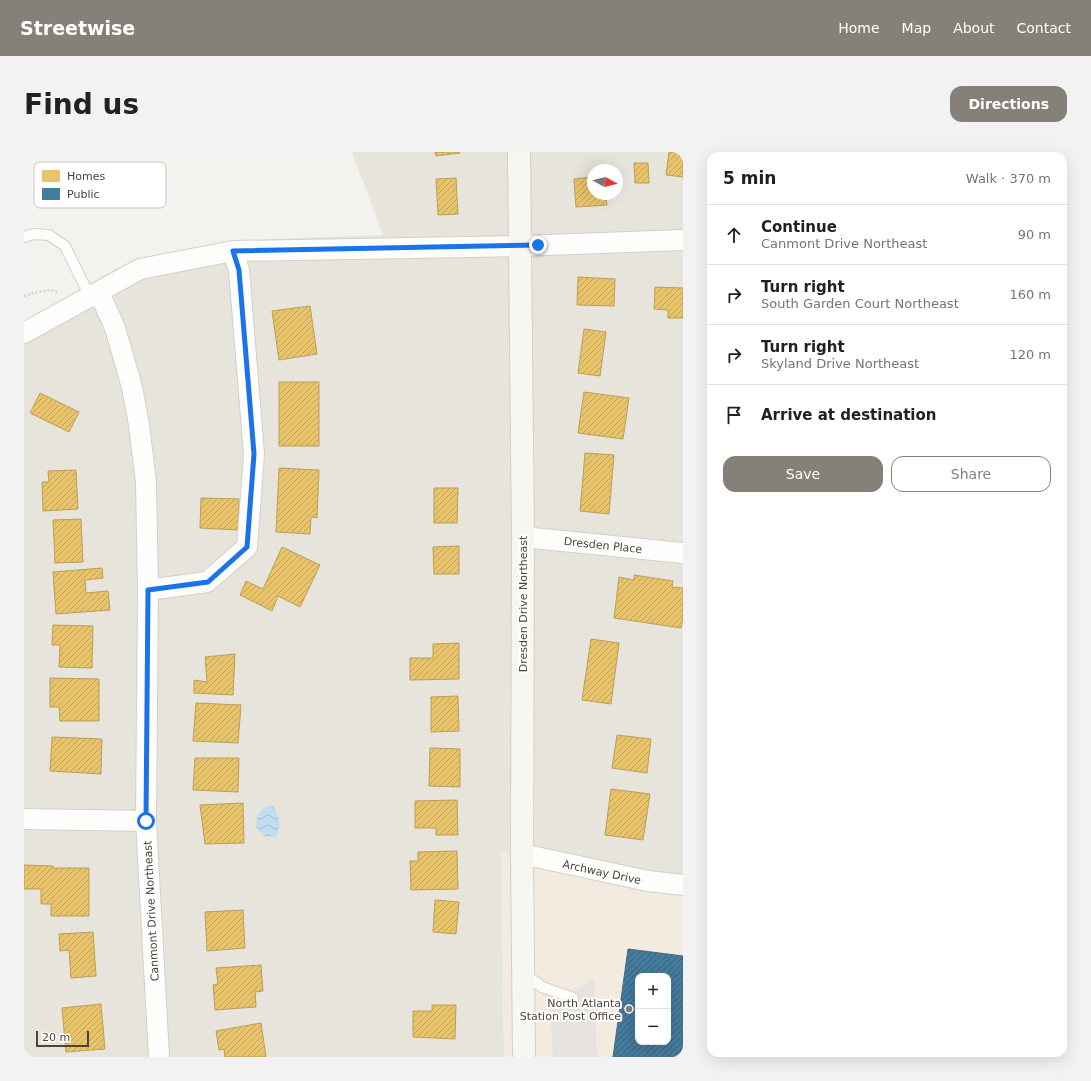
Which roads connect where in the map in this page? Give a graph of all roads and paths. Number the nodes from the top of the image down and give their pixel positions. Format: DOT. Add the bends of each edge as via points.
graph roads {
  1 [pos="519,152"];
  2 [pos="24,237"];
  3 [pos="683,240"];
  4 [pos="520,246"];
  5 [pos="233,251"];
  6 [pos="63,294"];
  7 [pos="95,295"];
  8 [pos="24,296"];
  9 [pos="24,333"];
  10 [pos="523,537"];
  11 [pos="683,553"];
  12 [pos="148,590"];
  13 [pos="24,819"];
  14 [pos="146,821"];
  15 [pos="522,854"];
  16 [pos="683,885"];
  17 [pos="523,973"];
  18 [pos="573,998"];
  19 [pos="159,1057"];
  20 [pos="524,1057"];
  1 -- 4 [label="street, Dresden Drive Northeast"];
  2 -- 7 [label="lane" via="33,234 49,235 65,246"];
  3 -- 4 [label="street"];
  4 -- 5 [label="street"];
  4 -- 10 [label="street, Dresden Drive Northeast"];
  5 -- 7 [label="street" via="140,269"];
  5 -- 12 [label="street" via="239,270 254,454 247,547 208,582"];
  6 -- 8 [label="path" via="53,290"];
  7 -- 9 [label="street"];
  7 -- 12 [label="street, Canmont Drive Northeast" via="115,328 140,425 146,482"];
  10 -- 11 [label="street, Dresden Place"];
  10 -- 15 [label="street, Dresden Drive Northeast"];
  12 -- 14 [label="street, Canmont Drive Northeast"];
  13 -- 14 [label="street"];
  14 -- 19 [label="street, Canmont Drive Northeast"];
  15 -- 16 [label="street, Archway Drive" via="648,881"];
  15 -- 17 [label="street, Dresden Drive Northeast"];
  17 -- 18 [label="lane" via="542,987"];
  17 -- 20 [label="street, Dresden Drive Northeast"];
}
